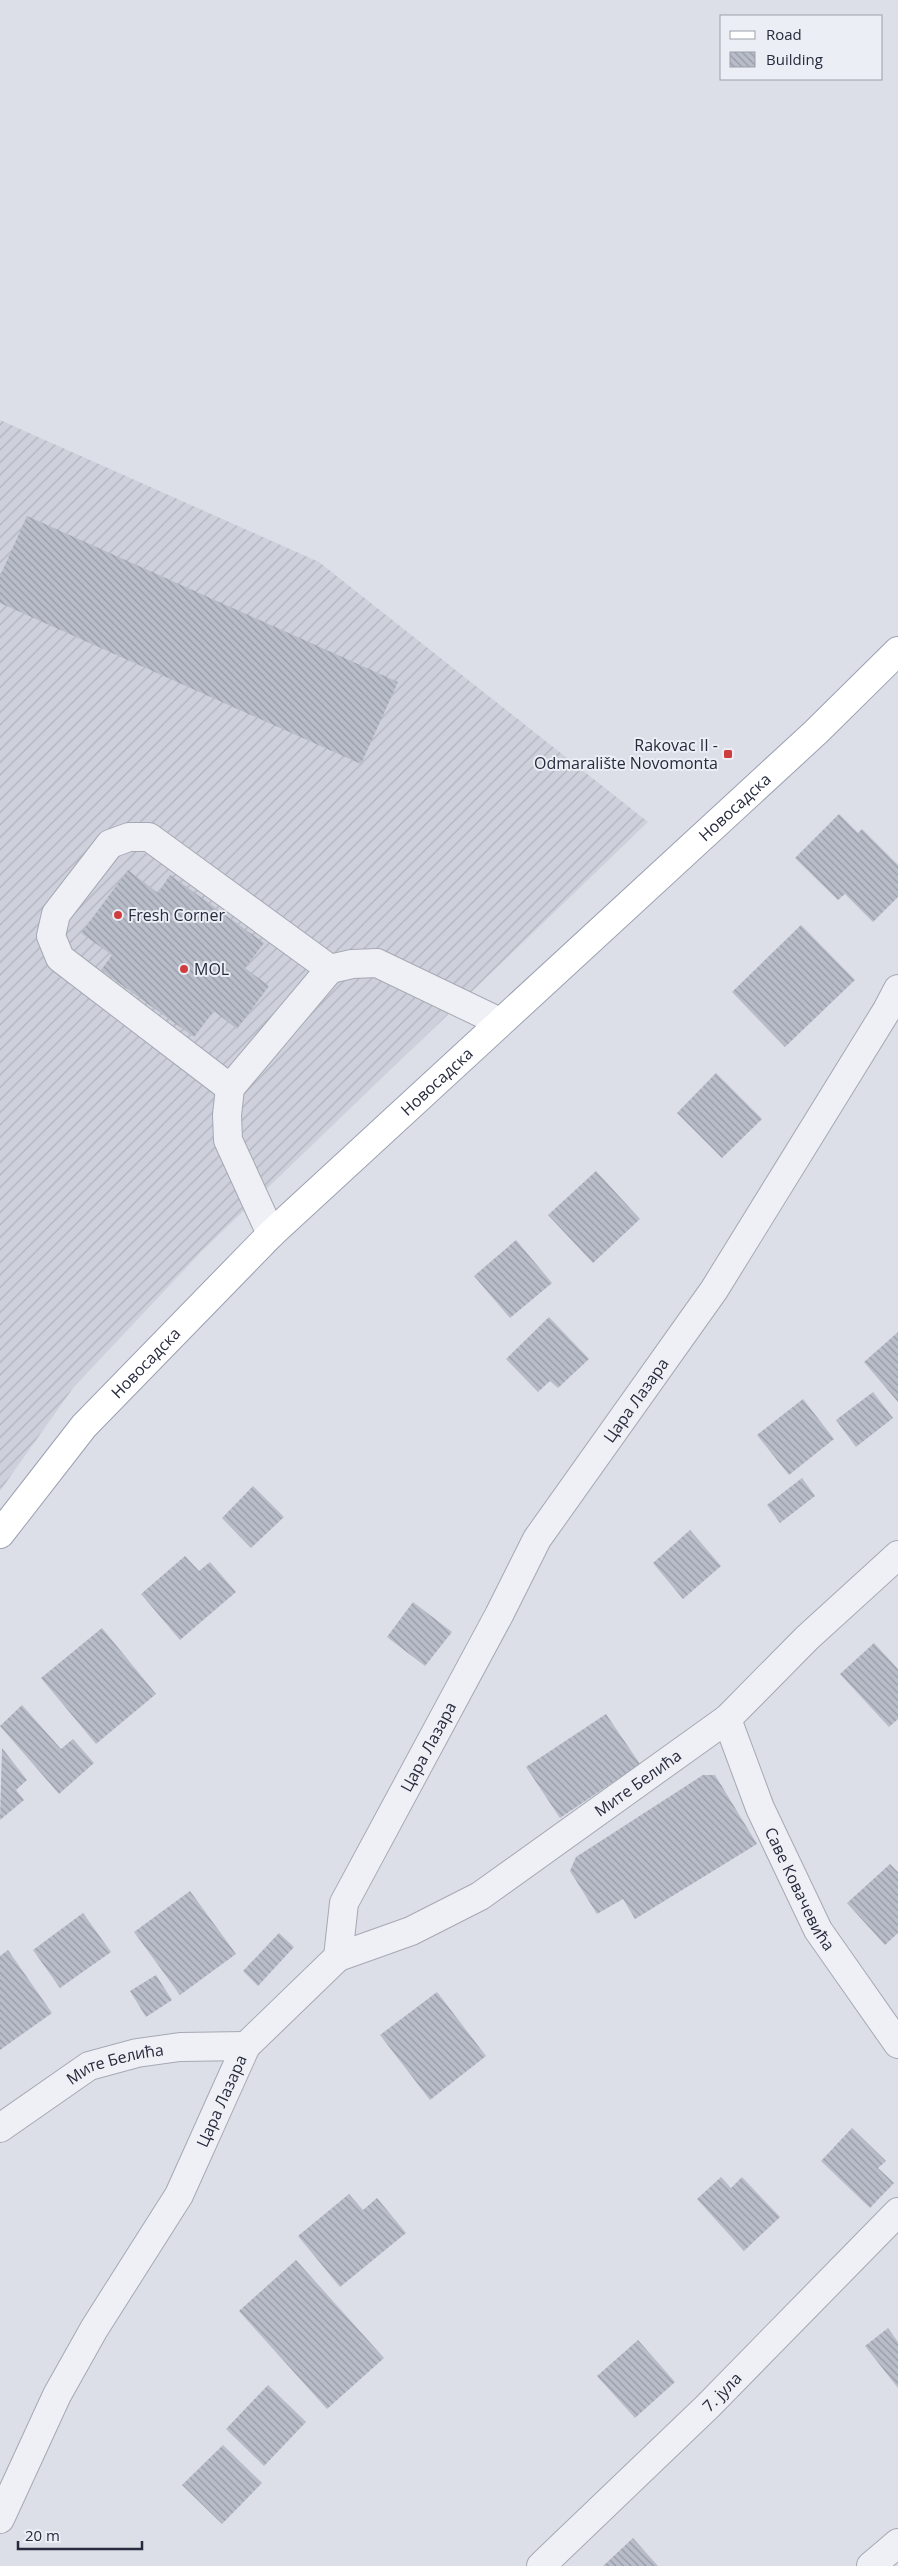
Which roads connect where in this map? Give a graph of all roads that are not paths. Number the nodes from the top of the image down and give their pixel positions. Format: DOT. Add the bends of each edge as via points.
graph roads {
  1 [pos="898,651"];
  2 [pos="330,969"];
  3 [pos="898,989"];
  4 [pos="500,1022"];
  5 [pos="230,1088"];
  6 [pos="271,1234"];
  7 [pos="0,1534"];
  8 [pos="898,1555"];
  9 [pos="727,1719"];
  10 [pos="338,1957"];
  11 [pos="898,2044"];
  12 [pos="246,2046"];
  13 [pos="0,2128"];
  14 [pos="898,2212"];
  15 [pos="0,2519"];
  16 [pos="898,2544"];
  17 [pos="541,2566"];
  18 [pos="871,2566"];
  1 -- 4 [label="main road, Новосадска" via="816,732"];
  2 -- 4 [label="street" via="377,963"];
  2 -- 5 [label="street"];
  2 -- 5 [label="street" via="149,838 129,837 110,844 56,914 51,936 60,958"];
  3 -- 10 [label="street, Цара Лазара" via="714,1290 537,1538 500,1615 344,1904"];
  4 -- 6 [label="main road, Новосадска"];
  5 -- 6 [label="street" via="226,1115 228,1140"];
  6 -- 7 [label="main road, Новосадска" via="84,1426"];
  8 -- 9 [label="street, Мите Белића" via="807,1638"];
  9 -- 10 [label="street, Мите Белића" via="480,1896 411,1931"];
  9 -- 11 [label="street, Саве Ковачевића" via="760,1808 818,1930"];
  10 -- 12 [label="street, Цара Лазара"];
  12 -- 13 [label="street, Мите Белића" via="180,2047 137,2053 89,2066"];
  12 -- 15 [label="street, Цара Лазара" via="179,2195 94,2329 57,2395"];
  14 -- 17 [label="street, 7. јула" via="708,2406"];
  16 -- 18 [label="street"];
}
